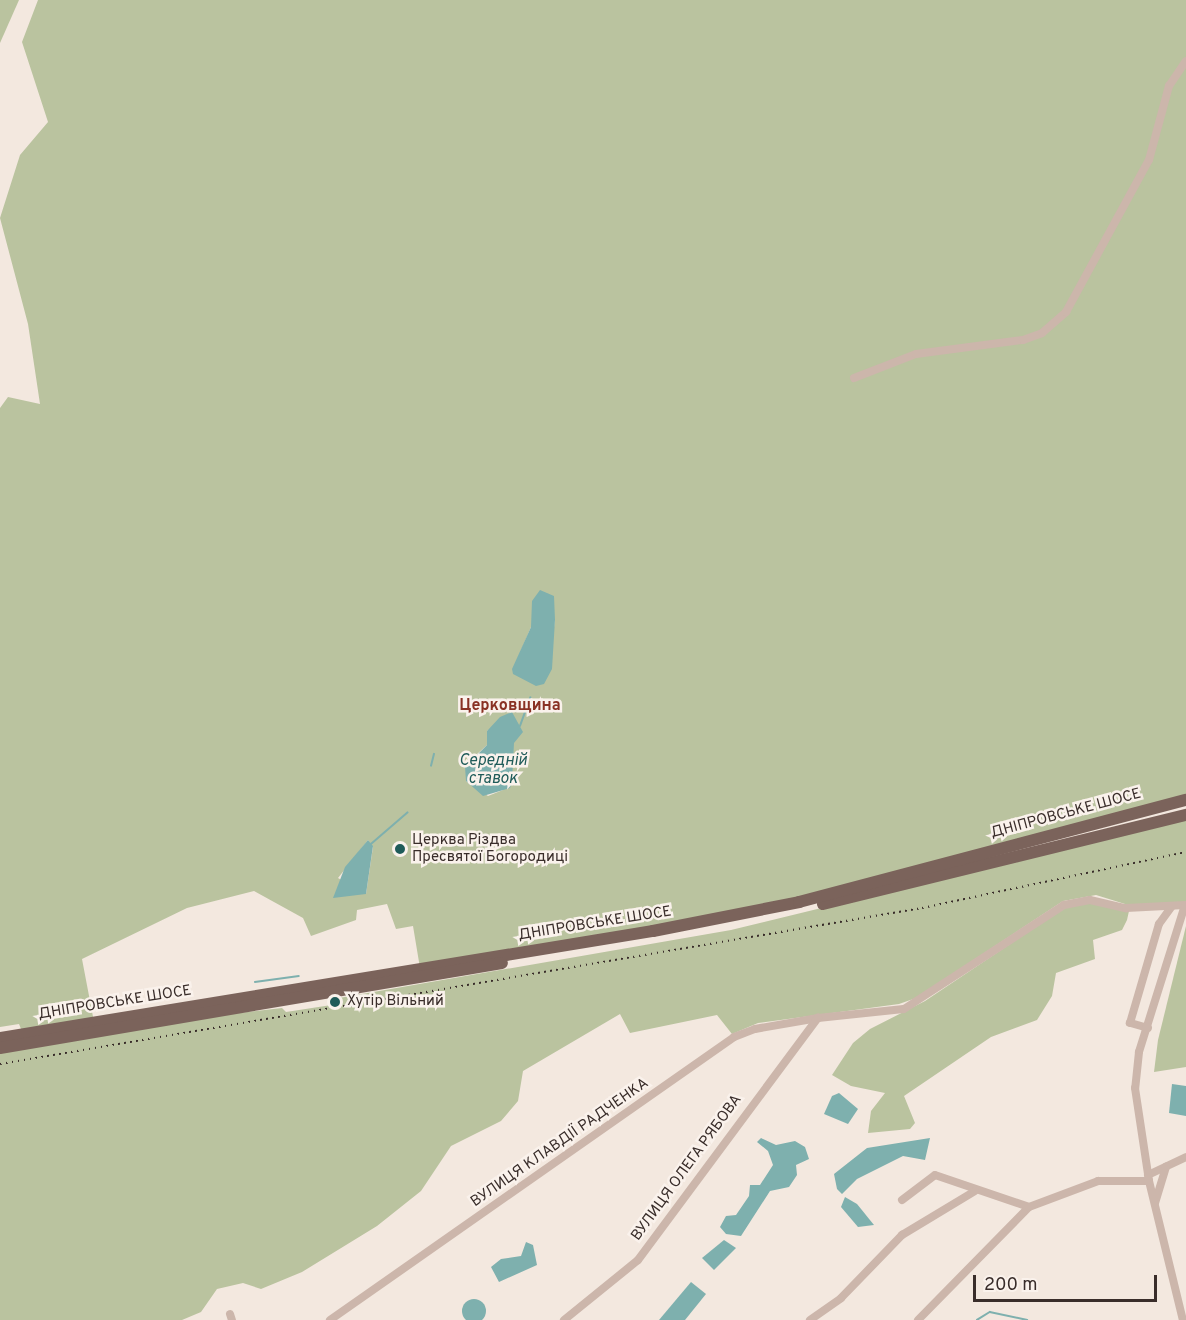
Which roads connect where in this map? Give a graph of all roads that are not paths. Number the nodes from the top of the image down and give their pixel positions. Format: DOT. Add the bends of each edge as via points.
graph roads {
  1 [pos="1186,61"];
  2 [pos="854,378"];
  3 [pos="1186,800"];
  4 [pos="1186,815"];
  5 [pos="1172,906"];
  6 [pos="818,1018"];
  7 [pos="1148,1028"];
  8 [pos="0,1038"];
  9 [pos="0,1048"];
  10 [pos="1186,1157"];
  11 [pos="1166,1167"];
  12 [pos="1149,1178"];
  13 [pos="975,1191"];
  14 [pos="902,1200"];
  15 [pos="1155,1204"];
  16 [pos="1029,1208"];
  17 [pos="1182,1304"];
  18 [pos="330,1320"];
  19 [pos="564,1320"];
  20 [pos="810,1320"];
  21 [pos="918,1320"];
  22 [pos="1183,1320"];
  1 -- 2 [label="street" via="1170,86 1149,160 1066,312 1042,333 1023,340 916,354"];
  3 -- 8 [label="main road, ДНІПРОВСЬКЕ ШОСЕ" via="776,907"];
  4 -- 9 [label="main road, ДНІПРОВСЬКЕ ШОСЕ" via="754,920"];
  5 -- 6 [label="street, ВУЛИЦЯ КЛАВДІЇ РАДЧЕНКА" via="1126,908 1090,900 1064,905 904,1010"];
  5 -- 7 [label="street" via="1185,905"];
  5 -- 7 [label="street" via="1159,924 1130,1023"];
  6 -- 18 [label="street, ВУЛИЦЯ КЛАВДІЇ РАДЧЕНКА" via="755,1029 735,1037"];
  6 -- 19 [label="street, ВУЛИЦЯ ОЛЕГА РЯБОВА" via="638,1260"];
  7 -- 12 [label="street" via="1135,1088"];
  10 -- 11 [label="street"];
  11 -- 12 [label="street"];
  11 -- 15 [label="street"];
  12 -- 15 [label="street"];
  12 -- 16 [label="street" via="1098,1181"];
  13 -- 14 [label="street" via="935,1175"];
  13 -- 16 [label="street"];
  13 -- 20 [label="street" via="902,1235 841,1298"];
  15 -- 17 [label="street"];
  16 -- 21 [label="street"];
  17 -- 22 [label="street"];
}
